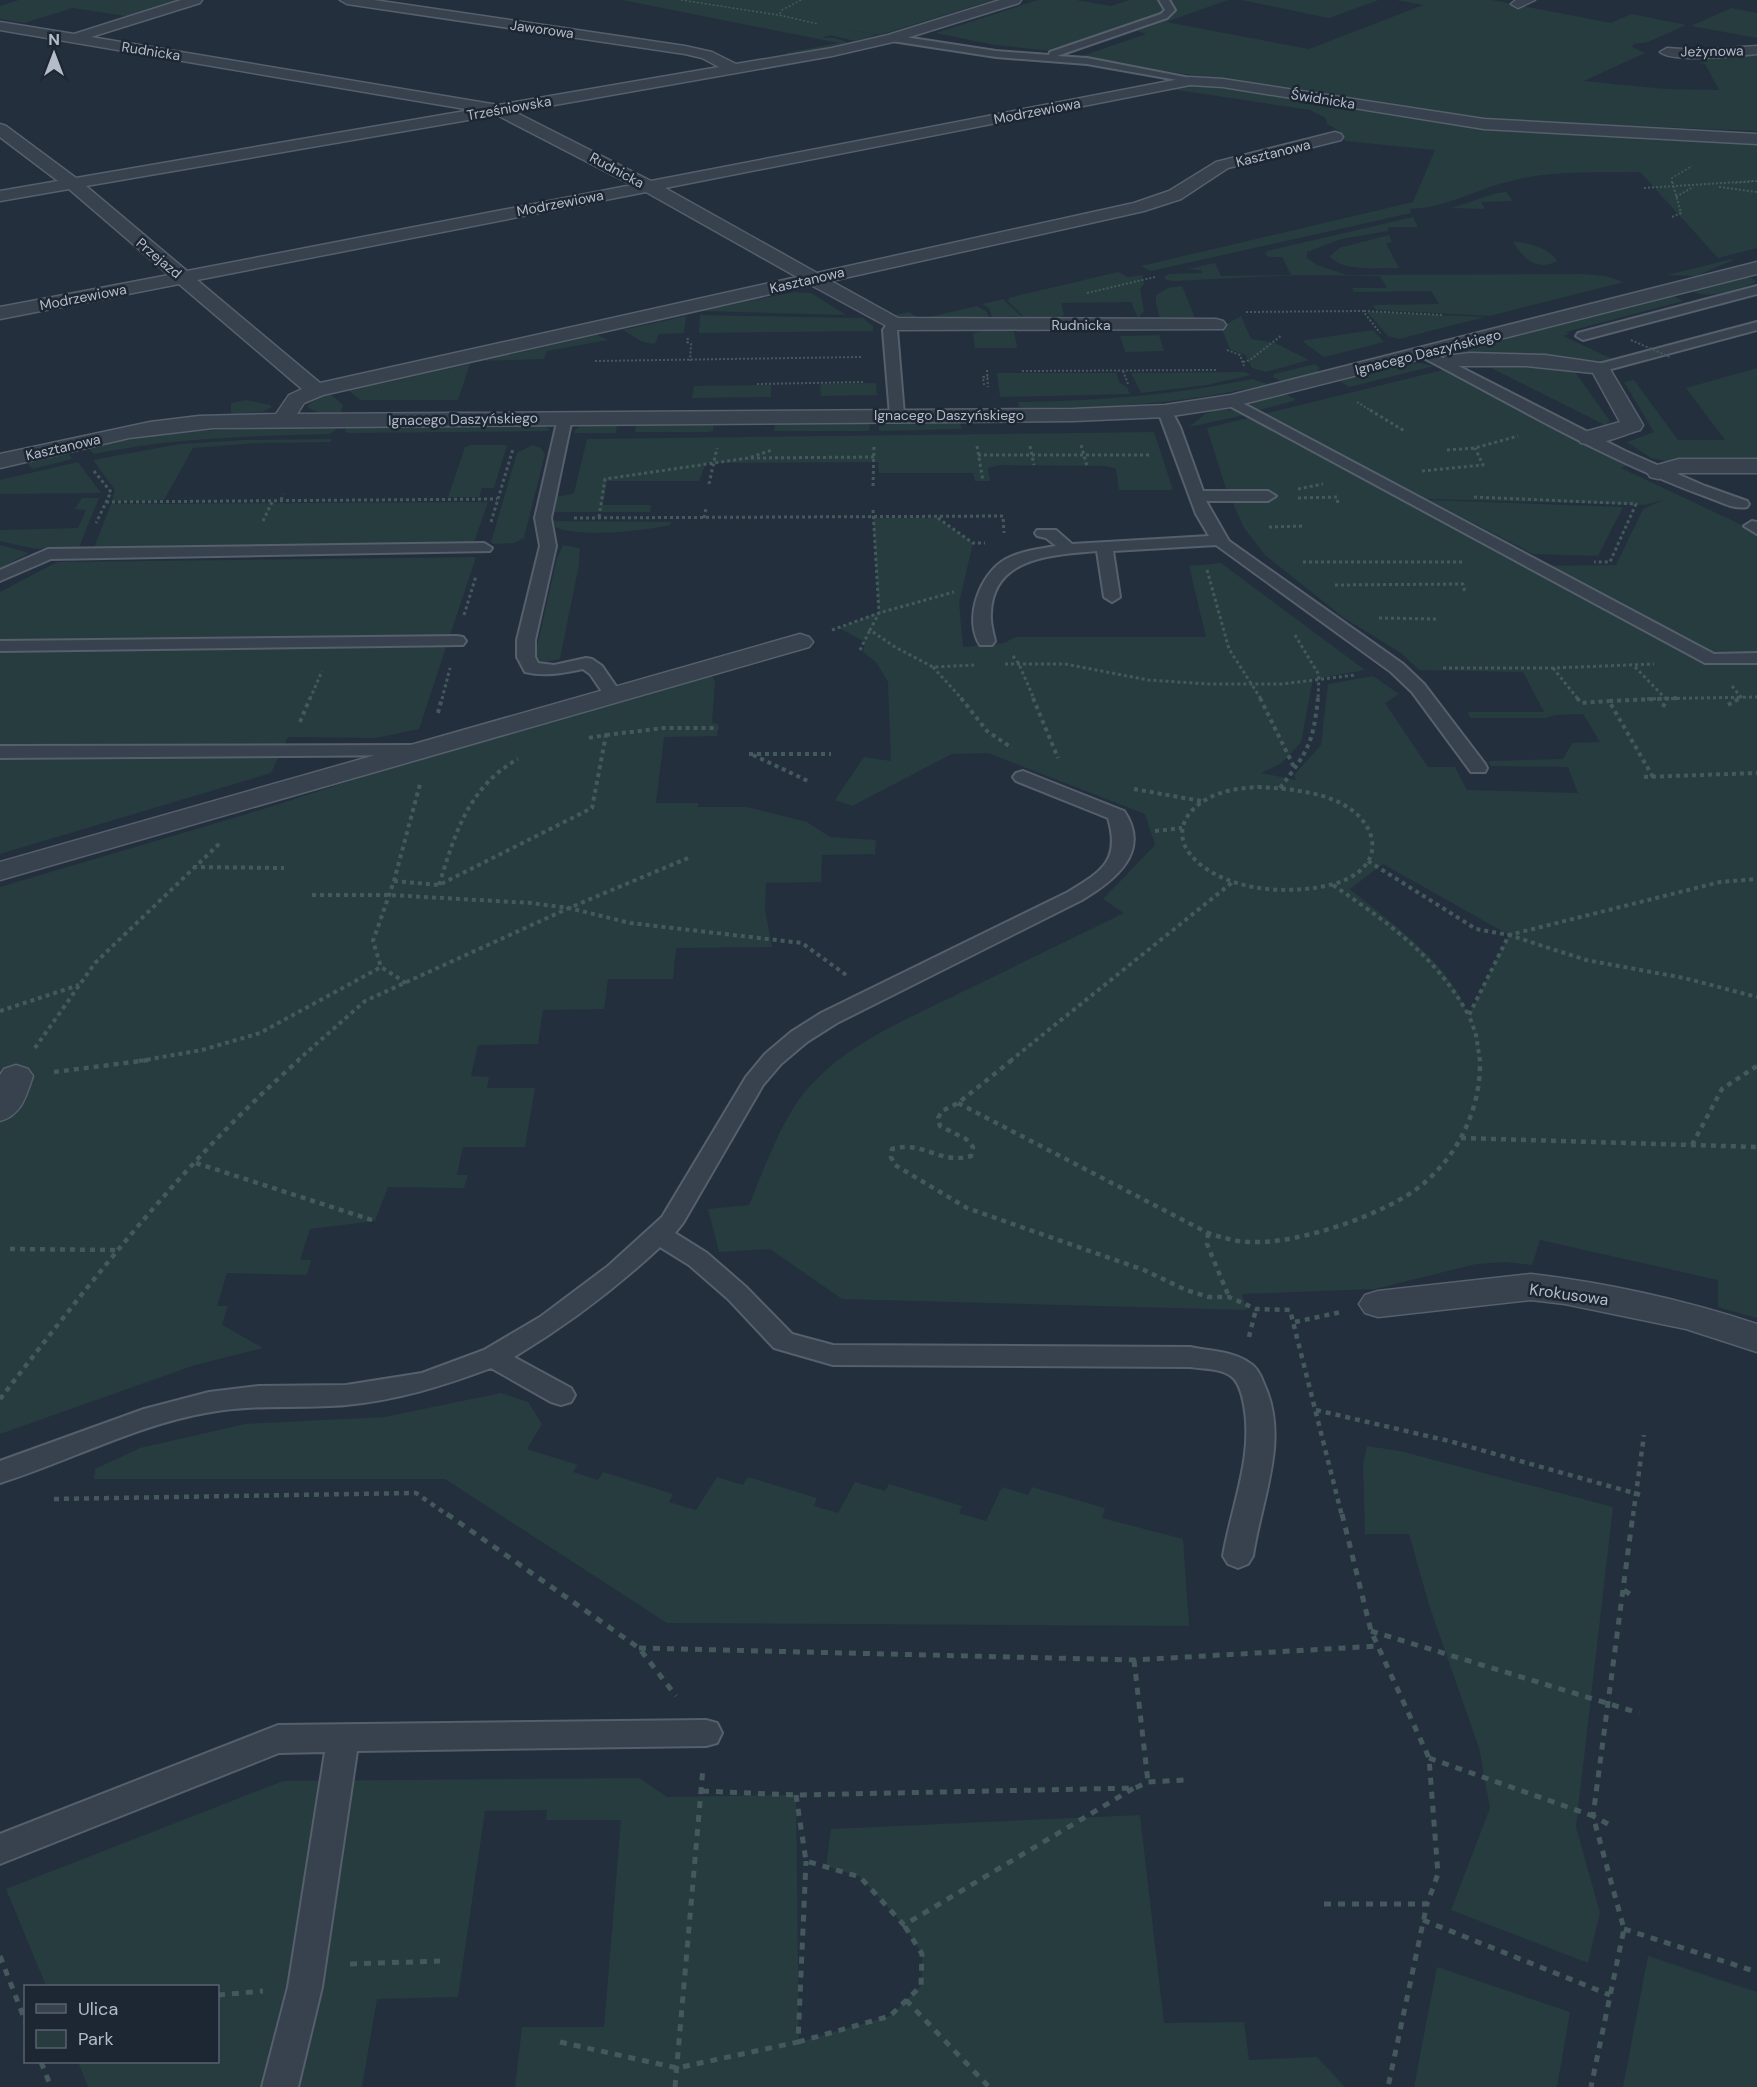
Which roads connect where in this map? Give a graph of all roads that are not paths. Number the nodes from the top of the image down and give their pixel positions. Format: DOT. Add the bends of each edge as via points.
graph roads {
  1 [pos="195,0"];
  2 [pos="346,0"];
  3 [pos="1014,0"];
  4 [pos="1164,0"];
  5 [pos="0,26"];
  6 [pos="16,29"];
  7 [pos="0,33"];
  8 [pos="73,38"];
  9 [pos="892,38"];
  10 [pos="1757,50"];
  11 [pos="1667,52"];
  12 [pos="1043,58"];
  13 [pos="735,69"];
  14 [pos="1190,81"];
  15 [pos="500,110"];
  16 [pos="0,129"];
  17 [pos="1335,137"];
  18 [pos="1757,139"];
  19 [pos="71,184"];
  20 [pos="648,186"];
  21 [pos="0,196"];
  22 [pos="1754,269"];
  23 [pos="181,277"];
  24 [pos="813,279"];
  25 [pos="1757,290"];
  26 [pos="0,313"];
  27 [pos="894,324"];
  28 [pos="1216,325"];
  29 [pos="1757,326"];
  30 [pos="1583,336"];
  31 [pos="1432,357"];
  32 [pos="1600,368"];
  33 [pos="316,390"];
  34 [pos="1231,401"];
  35 [pos="1165,411"];
  36 [pos="897,415"];
  37 [pos="566,418"];
  38 [pos="282,420"];
  39 [pos="125,433"];
  40 [pos="1589,438"];
  41 [pos="0,461"];
  42 [pos="1757,466"];
  43 [pos="1658,472"];
  44 [pos="1198,496"];
  45 [pos="1268,496"];
  46 [pos="1741,504"];
  47 [pos="1047,533"];
  48 [pos="1219,540"];
  49 [pos="1104,546"];
  50 [pos="484,548"];
  51 [pos="1069,549"];
  52 [pos="0,576"];
  53 [pos="1112,597"];
  54 [pos="457,641"];
  55 [pos="986,641"];
  56 [pos="800,642"];
  57 [pos="0,646"];
  58 [pos="1757,658"];
  59 [pos="613,695"];
  60 [pos="424,750"];
  61 [pos="0,752"];
  62 [pos="1478,768"];
  63 [pos="1023,777"];
  64 [pos="0,871"];
  65 [pos="16,1076"];
  66 [pos="0,1110"];
  67 [pos="659,1235"];
  68 [pos="1378,1304"];
  69 [pos="1757,1338"];
  70 [pos="494,1357"];
  71 [pos="561,1395"];
  72 [pos="0,1472"];
  73 [pos="1238,1556"];
  74 [pos="706,1733"];
  75 [pos="343,1738"];
  76 [pos="0,1849"];
  77 [pos="280,2087"];
  1 -- 8 [label="street"];
  2 -- 13 [label="street, Jaworowa" via="686,50"];
  3 -- 9 [label="street, Trześniowska"];
  4 -- 12 [label="lane" via="1170,10 1164,16"];
  5 -- 6 [label="street, Rudnicka"];
  6 -- 7 [label="street"];
  6 -- 8 [label="street, Rudnicka"];
  8 -- 15 [label="street, Rudnicka"];
  9 -- 12 [label="lane, Świdnicka"];
  9 -- 13 [label="street, Trześniowska"];
  10 -- 11 [label="street, Jeżynowa"];
  12 -- 14 [label="lane, Świdnicka" via="1087,61"];
  13 -- 15 [label="street, Trześniowska"];
  14 -- 18 [label="street, Świdnicka" via="1223,82 1484,124"];
  14 -- 20 [label="street, Modrzewiowa"];
  15 -- 19 [label="street, Trześniowska"];
  15 -- 20 [label="street, Rudnicka"];
  16 -- 19 [label="street, Przejazd"];
  17 -- 24 [label="street, Kasztanowa" via="1222,165 1174,195 1138,207"];
  19 -- 21 [label="street, Trześniowska"];
  19 -- 23 [label="street, Przejazd"];
  20 -- 23 [label="street, Modrzewiowa"];
  20 -- 24 [label="street, Rudnicka"];
  22 -- 31 [label="street, Ignacego Daszyńskiego"];
  23 -- 26 [label="street, Modrzewiowa"];
  23 -- 33 [label="street, Przejazd"];
  24 -- 27 [label="street, Rudnicka"];
  24 -- 33 [label="street, Kasztanowa"];
  25 -- 30 [label="lane"];
  27 -- 28 [label="street, Rudnicka"];
  27 -- 36 [label="lane" via="890,330"];
  29 -- 32 [label="lane"];
  31 -- 32 [label="street"];
  31 -- 34 [label="street, Ignacego Daszyńskiego"];
  31 -- 40 [label="lane"];
  32 -- 40 [label="street" via="1632,425"];
  33 -- 38 [label="street, Kasztanowa" via="296,399"];
  34 -- 35 [label="street, Ignacego Daszyńskiego"];
  34 -- 58 [label="lane" via="1711,659"];
  35 -- 36 [label="street, Ignacego Daszyńskiego"];
  35 -- 44 [label="lane"];
  36 -- 37 [label="street, Ignacego Daszyńskiego"];
  37 -- 38 [label="street, Ignacego Daszyńskiego"];
  37 -- 59 [label="lane" via="543,518 548,546 526,640 526,657 531,668 554,670 586,663 596,670"];
  38 -- 39 [label="street, Ignacego Daszyńskiego" via="171,426"];
  39 -- 41 [label="street, Kasztanowa"];
  40 -- 43 [label="lane"];
  42 -- 43 [label="street" via="1679,466"];
  43 -- 46 [label="lane"];
  44 -- 45 [label="lane"];
  44 -- 48 [label="lane"];
  47 -- 51 [label="lane"];
  48 -- 49 [label="lane"];
  48 -- 62 [label="lane" via="1397,668 1418,688"];
  49 -- 51 [label="lane"];
  49 -- 53 [label="lane"];
  50 -- 52 [label="lane" via="48,554"];
  51 -- 55 [label="lane" via="1035,554 1009,564 997,574 982,613"];
  54 -- 57 [label="lane"];
  56 -- 59 [label="street"];
  59 -- 60 [label="street"];
  60 -- 61 [label="lane"];
  60 -- 64 [label="street"];
  63 -- 67 [label="lane" via="1117,815 1123,831 1122,855 1108,877 799,1037 754,1082 671,1223"];
  65 -- 66 [label="street"];
  67 -- 70 [label="lane" via="557,1317"];
  67 -- 73 [label="lane" via="698,1259 783,1341 833,1355 1191,1357 1241,1370 1252,1384 1263,1435 1256,1485 1241,1529"];
  68 -- 69 [label="street, Krokusowa" via="1531,1287 1690,1316"];
  70 -- 71 [label="lane"];
  70 -- 72 [label="lane" via="425,1382 346,1395 259,1396 209,1402 154,1416"];
  74 -- 75 [label="lane"];
  75 -- 76 [label="lane" via="278,1739"];
  75 -- 77 [label="lane" via="308,1965"];
}
